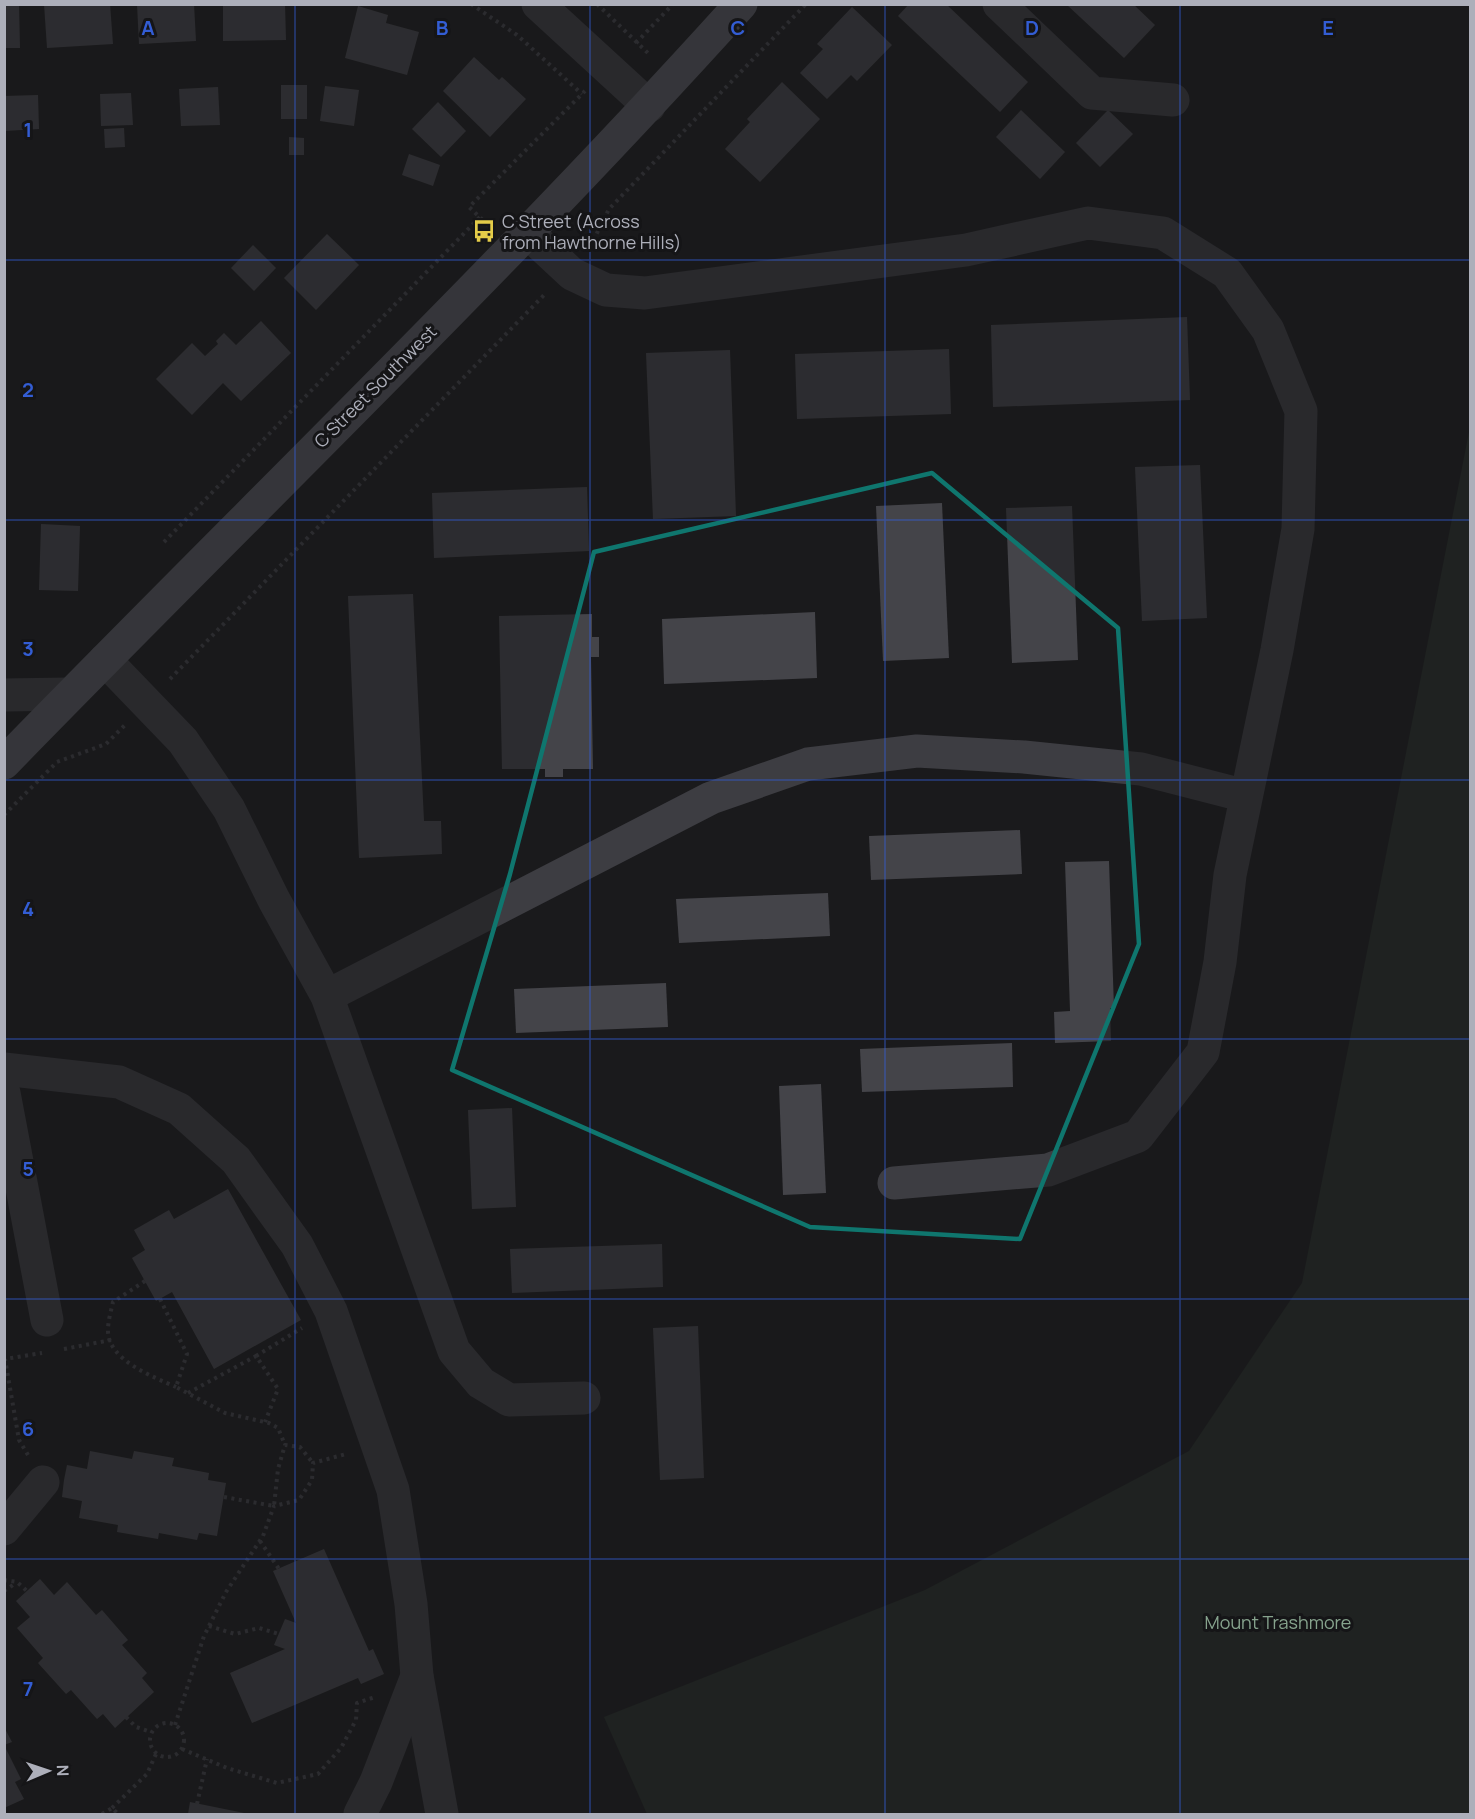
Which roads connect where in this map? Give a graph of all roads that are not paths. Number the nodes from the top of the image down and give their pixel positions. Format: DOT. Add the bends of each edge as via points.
graph roads {
  1 [pos="538,4"];
  2 [pos="741,4"];
  3 [pos="999,4"];
  4 [pos="1173,100"];
  5 [pos="649,106"];
  6 [pos="527,232"];
  7 [pos="105,660"];
  8 [pos="71,694"];
  9 [pos="4,695"];
  10 [pos="4,763"];
  11 [pos="1246,796"];
  12 [pos="327,996"];
  13 [pos="4,1069"];
  14 [pos="4,1094"];
  15 [pos="894,1183"];
  16 [pos="49,1336"];
  17 [pos="584,1398"];
  18 [pos="43,1482"];
  19 [pos="4,1529"];
  20 [pos="413,1688"];
  21 [pos="360,1815"];
  22 [pos="442,1815"];
  1 -- 5 [label="street"];
  2 -- 5 [label="main road, C Street Southwest"];
  3 -- 4 [label="street" via="1092,93"];
  5 -- 6 [label="main road, C Street Southwest"];
  6 -- 7 [label="main road, C Street Southwest"];
  6 -- 11 [label="street" via="572,274 606,290 645,293 966,250 1088,223 1163,233 1227,273 1268,330 1300,411 1298,529"];
  7 -- 8 [label="main road, C Street Southwest"];
  7 -- 12 [label="street" via="183,741 229,809"];
  8 -- 9 [label="street"];
  8 -- 10 [label="main road, C Street Southwest"];
  11 -- 12 [label="street" via="1141,769 1024,757 917,751 808,764 711,798"];
  11 -- 15 [label="street" via="1203,1052 1138,1136 1048,1170"];
  12 -- 17 [label="street" via="454,1352 482,1383 509,1400"];
  13 -- 20 [label="street" via="119,1083 179,1109 236,1161 297,1245 331,1311 393,1490 411,1604"];
  14 -- 16 [label="street"];
  18 -- 19 [label="street"];
  20 -- 21 [label="street"];
  20 -- 22 [label="street"];
}
